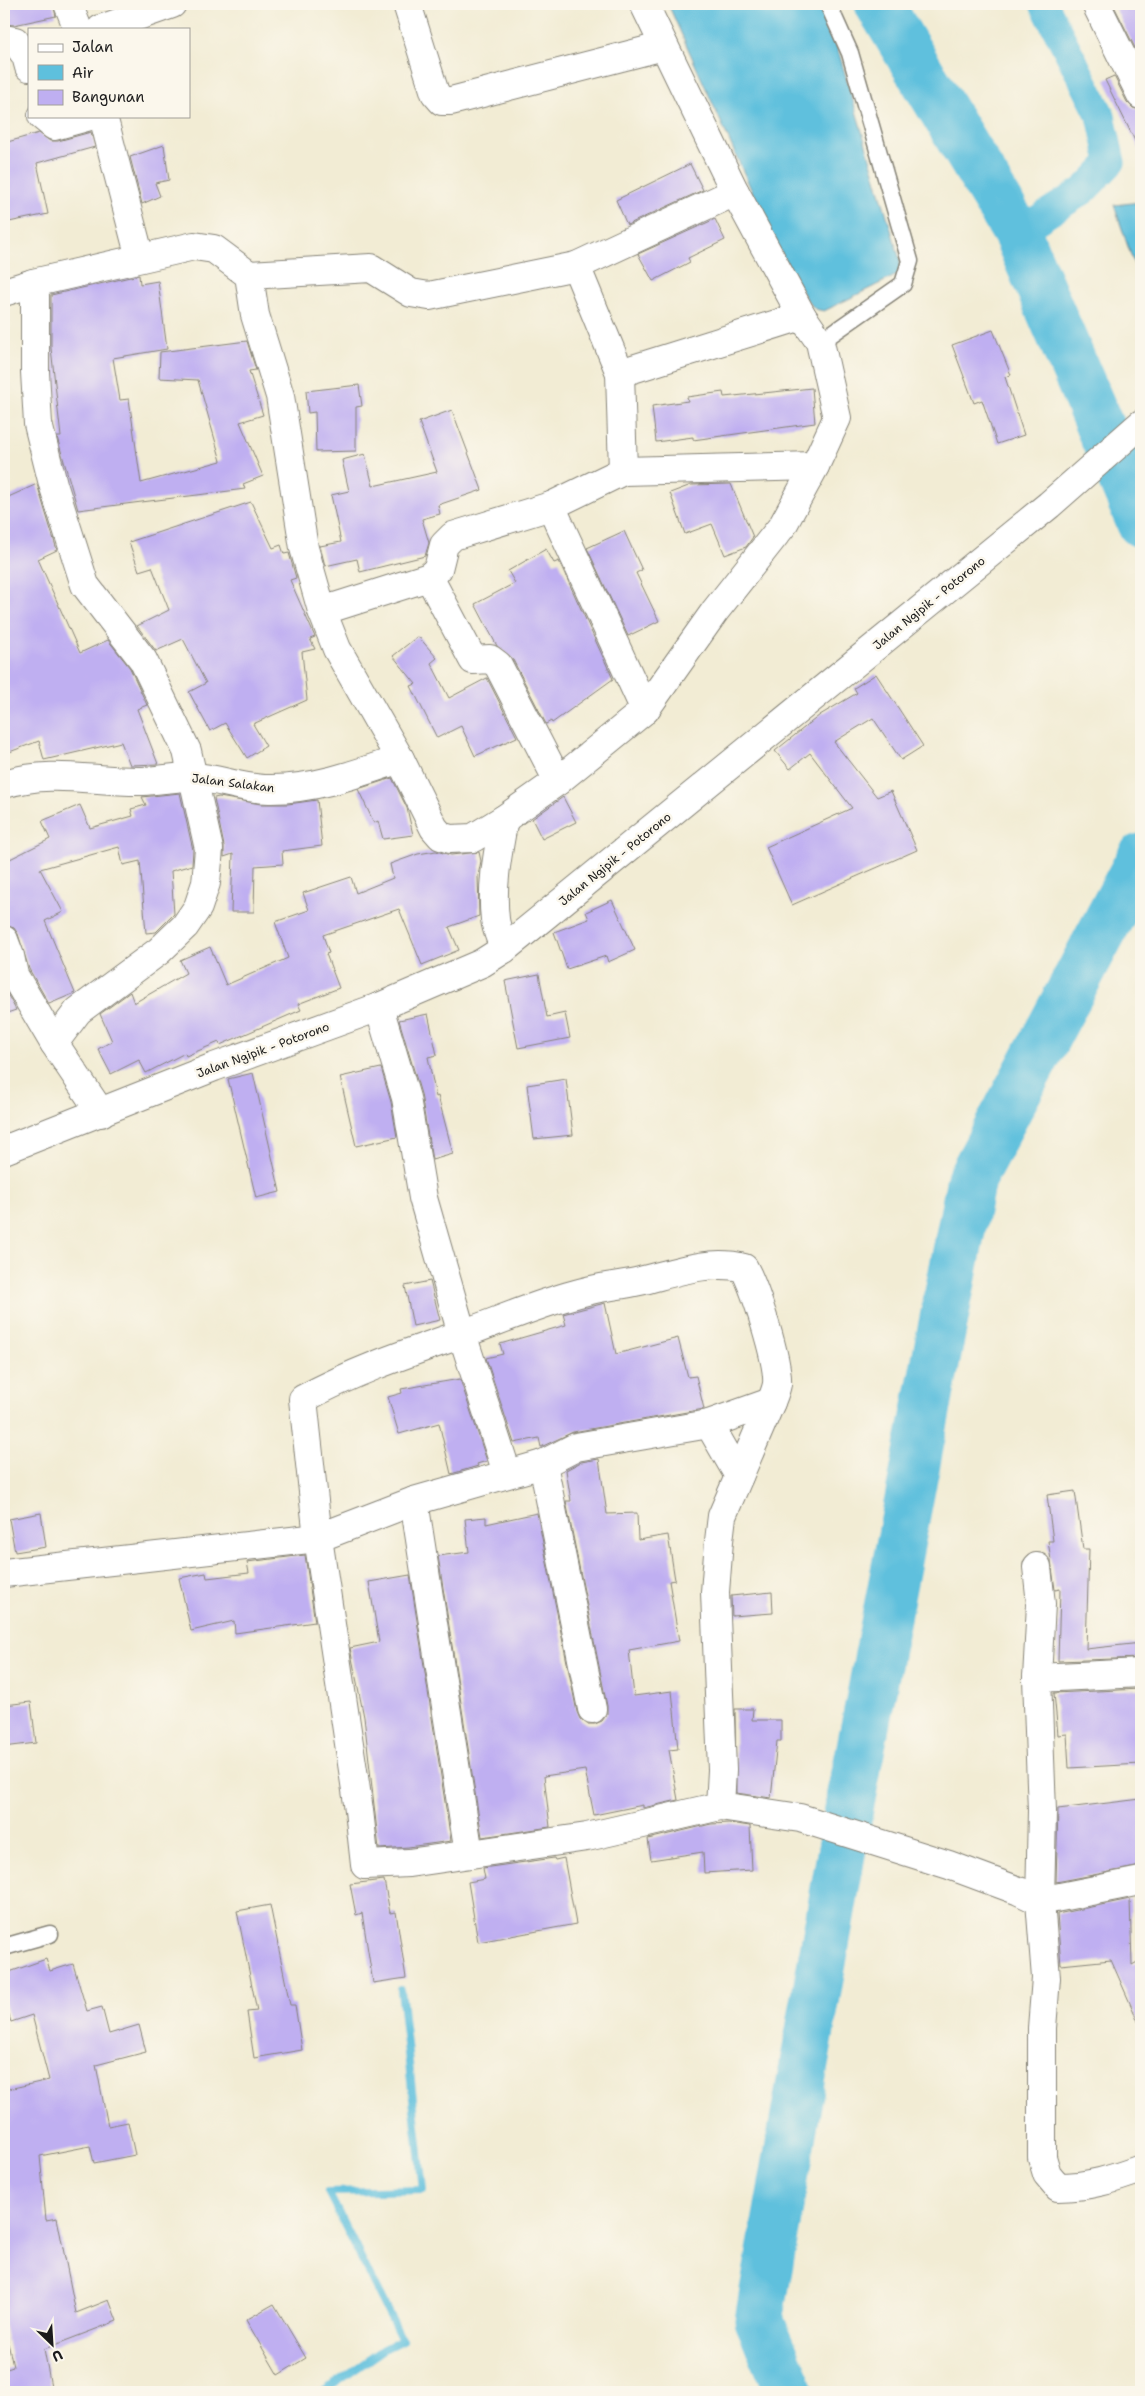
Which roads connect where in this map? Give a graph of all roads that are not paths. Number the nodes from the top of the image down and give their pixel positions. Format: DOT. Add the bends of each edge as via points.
graph roads {
  1 [pos="68,4"];
  2 [pos="172,4"];
  3 [pos="407,4"];
  4 [pos="644,4"];
  5 [pos="828,4"];
  6 [pos="1096,4"];
  7 [pos="78,28"];
  8 [pos="104,28"];
  9 [pos="4,39"];
  10 [pos="664,46"];
  11 [pos="28,63"];
  12 [pos="1141,95"];
  13 [pos="44,118"];
  14 [pos="83,118"];
  15 [pos="104,118"];
  16 [pos="735,192"];
  17 [pos="140,258"];
  18 [pos="576,266"];
  19 [pos="248,275"];
  20 [pos="33,283"];
  21 [pos="4,292"];
  22 [pos="802,316"];
  23 [pos="820,342"];
  24 [pos="620,373"];
  25 [pos="1141,424"];
  26 [pos="815,466"];
  27 [pos="623,471"];
  28 [pos="551,506"];
  29 [pos="429,577"];
  30 [pos="322,611"];
  31 [pos="646,710"];
  32 [pos="400,759"];
  33 [pos="193,777"];
  34 [pos="558,781"];
  35 [pos="4,784"];
  36 [pos="504,819"];
  37 [pos="4,940"];
  38 [pos="504,949"];
  39 [pos="378,1007"];
  40 [pos="54,1043"];
  41 [pos="101,1113"];
  42 [pos="4,1150"];
  43 [pos="462,1334"];
  44 [pos="771,1402"];
  45 [pos="709,1424"];
  46 [pos="543,1464"];
  47 [pos="507,1473"];
  48 [pos="739,1476"];
  49 [pos="414,1501"];
  50 [pos="318,1538"];
  51 [pos="1036,1567"];
  52 [pos="4,1572"];
  53 [pos="1141,1673"];
  54 [pos="1037,1678"];
  55 [pos="592,1709"];
  56 [pos="720,1806"];
  57 [pos="469,1854"];
  58 [pos="1141,1881"];
  59 [pos="1040,1901"];
  60 [pos="50,1934"];
  61 [pos="4,1947"];
  62 [pos="1141,2169"];
  1 -- 7 [label="street"];
  2 -- 8 [label="street"];
  3 -- 10 [label="street" via="435,93 442,101"];
  4 -- 10 [label="street"];
  5 -- 23 [label="lane" via="850,53 910,261 902,284"];
  6 -- 12 [label="street"];
  9 -- 11 [label="street" via="15,41"];
  10 -- 16 [label="street"];
  13 -- 14 [label="street" via="54,126"];
  15 -- 17 [label="street"];
  16 -- 18 [label="street"];
  16 -- 22 [label="street"];
  17 -- 19 [label="street" via="194,246 214,249"];
  17 -- 20 [label="street"];
  18 -- 19 [label="street" via="429,296 412,293 372,268"];
  18 -- 24 [label="street"];
  19 -- 30 [label="street" via="255,315 280,396 304,548"];
  20 -- 21 [label="street"];
  20 -- 33 [label="street" via="38,424 85,585 143,660 187,751"];
  22 -- 23 [label="street"];
  22 -- 24 [label="street"];
  23 -- 26 [label="street" via="837,418"];
  24 -- 27 [label="street"];
  25 -- 38 [label="street, Jalan Ngipik - Potorono" via="1049,505"];
  26 -- 27 [label="street"];
  26 -- 31 [label="street" via="783,525 715,611"];
  27 -- 28 [label="street"];
  28 -- 29 [label="street" via="452,536 444,545 438,569"];
  28 -- 31 [label="street"];
  29 -- 30 [label="street"];
  29 -- 34 [label="street" via="473,660 490,659 502,670"];
  30 -- 32 [label="street" via="337,649"];
  31 -- 34 [label="street"];
  32 -- 33 [label="street, Jalan Salakan" via="318,784 270,790"];
  32 -- 36 [label="street" via="441,836 473,838"];
  33 -- 35 [label="street, Jalan Salakan" via="143,781 53,776 26,777"];
  33 -- 40 [label="street" via="209,849 206,883 198,907 185,926 159,951 78,1011"];
  34 -- 36 [label="street"];
  36 -- 38 [label="street" via="495,870 495,920"];
  37 -- 40 [label="street" via="14,975"];
  38 -- 39 [label="street, Jalan Ngipik - Potorono" via="482,963"];
  39 -- 41 [label="street, Jalan Ngipik - Potorono" via="214,1067"];
  39 -- 43 [label="street" via="406,1098 423,1198"];
  40 -- 41 [label="street"];
  41 -- 42 [label="street, Jalan Ngipik - Potorono"];
  43 -- 44 [label="street" via="590,1290 696,1267 728,1264 744,1268 752,1284 775,1363 777,1384"];
  43 -- 47 [label="street"];
  43 -- 50 [label="street" via="345,1376 302,1399"];
  44 -- 45 [label="street"];
  44 -- 48 [label="street"];
  45 -- 46 [label="street" via="576,1447"];
  45 -- 48 [label="street"];
  46 -- 47 [label="street"];
  46 -- 55 [label="street"];
  47 -- 49 [label="street"];
  48 -- 56 [label="street" via="722,1516 715,1592 722,1770"];
  49 -- 50 [label="street"];
  49 -- 57 [label="street"];
  50 -- 52 [label="street"];
  50 -- 57 [label="street" via="360,1810 365,1865 409,1863"];
  51 -- 54 [label="street" via="1041,1604"];
  53 -- 54 [label="street"];
  54 -- 59 [label="street" via="1042,1810"];
  56 -- 57 [label="street" via="587,1837"];
  56 -- 59 [label="street" via="811,1821 949,1865 1019,1890"];
  58 -- 59 [label="street"];
  59 -- 62 [label="street" via="1046,1978 1042,2028 1042,2157 1047,2174 1058,2187 1078,2187 1113,2180"];
  60 -- 61 [label="lane"];
}
